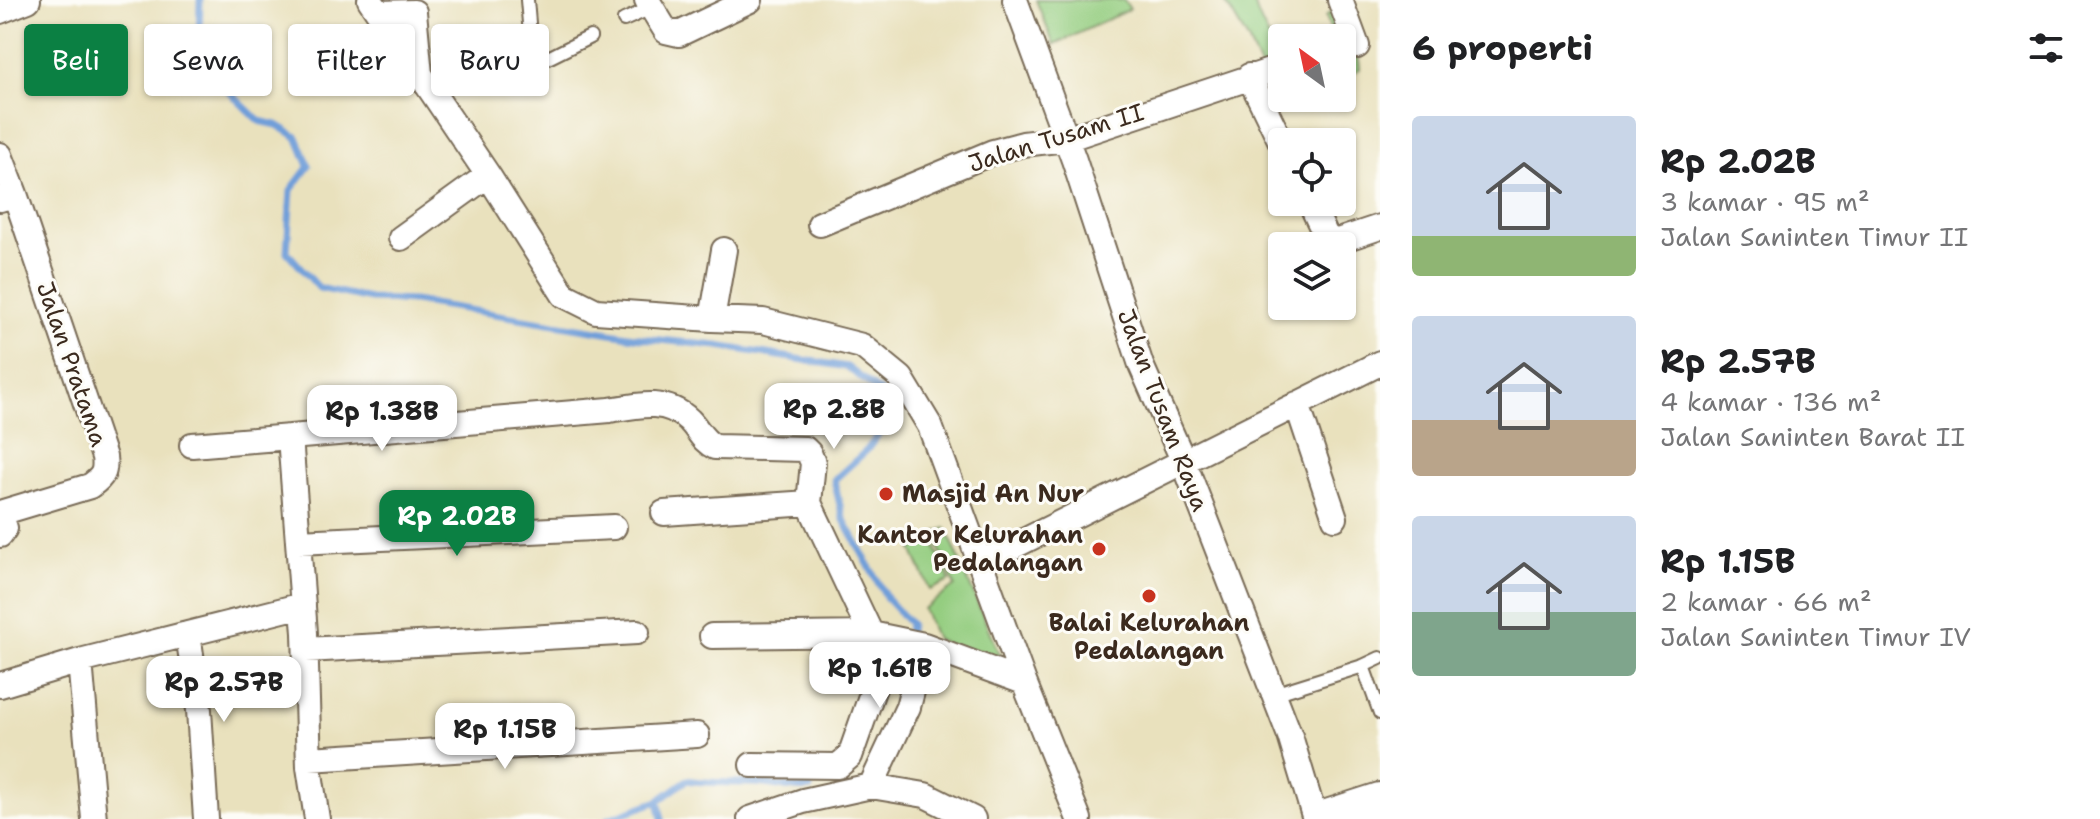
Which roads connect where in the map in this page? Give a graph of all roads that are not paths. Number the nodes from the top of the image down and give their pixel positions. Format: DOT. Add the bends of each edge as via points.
graph roads {
  1 [pos="28,0"];
  2 [pos="527,0"];
  3 [pos="750,0"];
  4 [pos="1015,0"];
  5 [pos="1340,0"];
  6 [pos="649,4"];
  7 [pos="374,7"];
  8 [pos="0,11"];
  9 [pos="624,20"];
  10 [pos="590,37"];
  11 [pos="1360,46"];
  12 [pos="1268,71"];
  13 [pos="1249,76"];
  14 [pos="1274,128"];
  15 [pos="1066,139"];
  16 [pos="0,155"];
  17 [pos="488,175"];
  18 [pos="7,196"];
  19 [pos="1317,216"];
  20 [pos="820,224"];
  21 [pos="1380,227"];
  22 [pos="401,238"];
  23 [pos="724,250"];
  24 [pos="712,319"];
  25 [pos="1380,363"];
  26 [pos="1297,404"];
  27 [pos="290,437"];
  28 [pos="192,445"];
  29 [pos="1183,460"];
  30 [pos="809,503"];
  31 [pos="0,513"];
  32 [pos="664,513"];
  33 [pos="1335,518"];
  34 [pos="614,527"];
  35 [pos="0,535"];
  36 [pos="298,542"];
  37 [pos="980,563"];
  38 [pos="303,605"];
  39 [pos="637,632"];
  40 [pos="188,634"];
  41 [pos="875,635"];
  42 [pos="712,636"];
  43 [pos="921,645"];
  44 [pos="306,650"];
  45 [pos="1380,658"];
  46 [pos="80,661"];
  47 [pos="1363,666"];
  48 [pos="1024,682"];
  49 [pos="0,685"];
  50 [pos="1274,694"];
  51 [pos="1380,713"];
  52 [pos="697,735"];
  53 [pos="309,759"];
  54 [pos="752,765"];
  55 [pos="871,786"];
  56 [pos="1380,800"];
  57 [pos="94,819"];
  58 [pos="206,819"];
  59 [pos="317,819"];
  60 [pos="750,819"];
  61 [pos="973,819"];
  62 [pos="1079,819"];
  63 [pos="1318,819"];
  1 -- 8 [label="street"];
  2 -- 10 [label="lane" via="531,46 548,58"];
  3 -- 6 [label="street" via="679,34 666,31"];
  4 -- 15 [label="street, Jalan Tusam Raya"];
  5 -- 11 [label="street"];
  6 -- 9 [label="lane"];
  7 -- 17 [label="street"];
  12 -- 13 [label="street, Jalan Tusam II"];
  13 -- 14 [label="street"];
  13 -- 15 [label="street, Jalan Tusam II"];
  15 -- 20 [label="street, Jalan Tusam II" via="993,152"];
  15 -- 29 [label="street, Jalan Tusam Raya" via="1141,365"];
  16 -- 18 [label="street, Jalan Pratama"];
  17 -- 22 [label="street"];
  17 -- 24 [label="street" via="564,295 596,311"];
  18 -- 31 [label="street, Jalan Pratama" via="106,470 90,486"];
  19 -- 21 [label="street" via="1335,242"];
  23 -- 24 [label="street"];
  24 -- 37 [label="street" via="763,321 862,346 901,378 930,426"];
  25 -- 26 [label="street"];
  26 -- 29 [label="street"];
  26 -- 33 [label="street"];
  27 -- 28 [label="street"];
  27 -- 30 [label="street" via="646,403 674,408 715,447 805,449 813,463"];
  27 -- 36 [label="street"];
  29 -- 37 [label="street"];
  29 -- 50 [label="street, Jalan Tusam Raya"];
  30 -- 32 [label="street"];
  30 -- 41 [label="street"];
  31 -- 35 [label="street, Jalan Pratama" via="5,528"];
  34 -- 36 [label="street"];
  36 -- 38 [label="street"];
  37 -- 48 [label="street"];
  38 -- 40 [label="street"];
  38 -- 44 [label="street"];
  39 -- 44 [label="street"];
  40 -- 46 [label="street"];
  40 -- 58 [label="street"];
  41 -- 42 [label="street"];
  41 -- 43 [label="street"];
  41 -- 54 [label="street" via="876,682 844,763"];
  43 -- 48 [label="street"];
  43 -- 55 [label="street" via="908,707"];
  44 -- 53 [label="street"];
  45 -- 47 [label="lane"];
  46 -- 49 [label="street"];
  46 -- 57 [label="street"];
  47 -- 50 [label="lane"];
  47 -- 51 [label="lane"];
  48 -- 62 [label="street"];
  50 -- 63 [label="street, Jalan Tusam Raya"];
  52 -- 53 [label="street"];
  53 -- 59 [label="street"];
  55 -- 60 [label="street"];
  55 -- 61 [label="street" via="925,795"];
  56 -- 63 [label="main road"];
}
